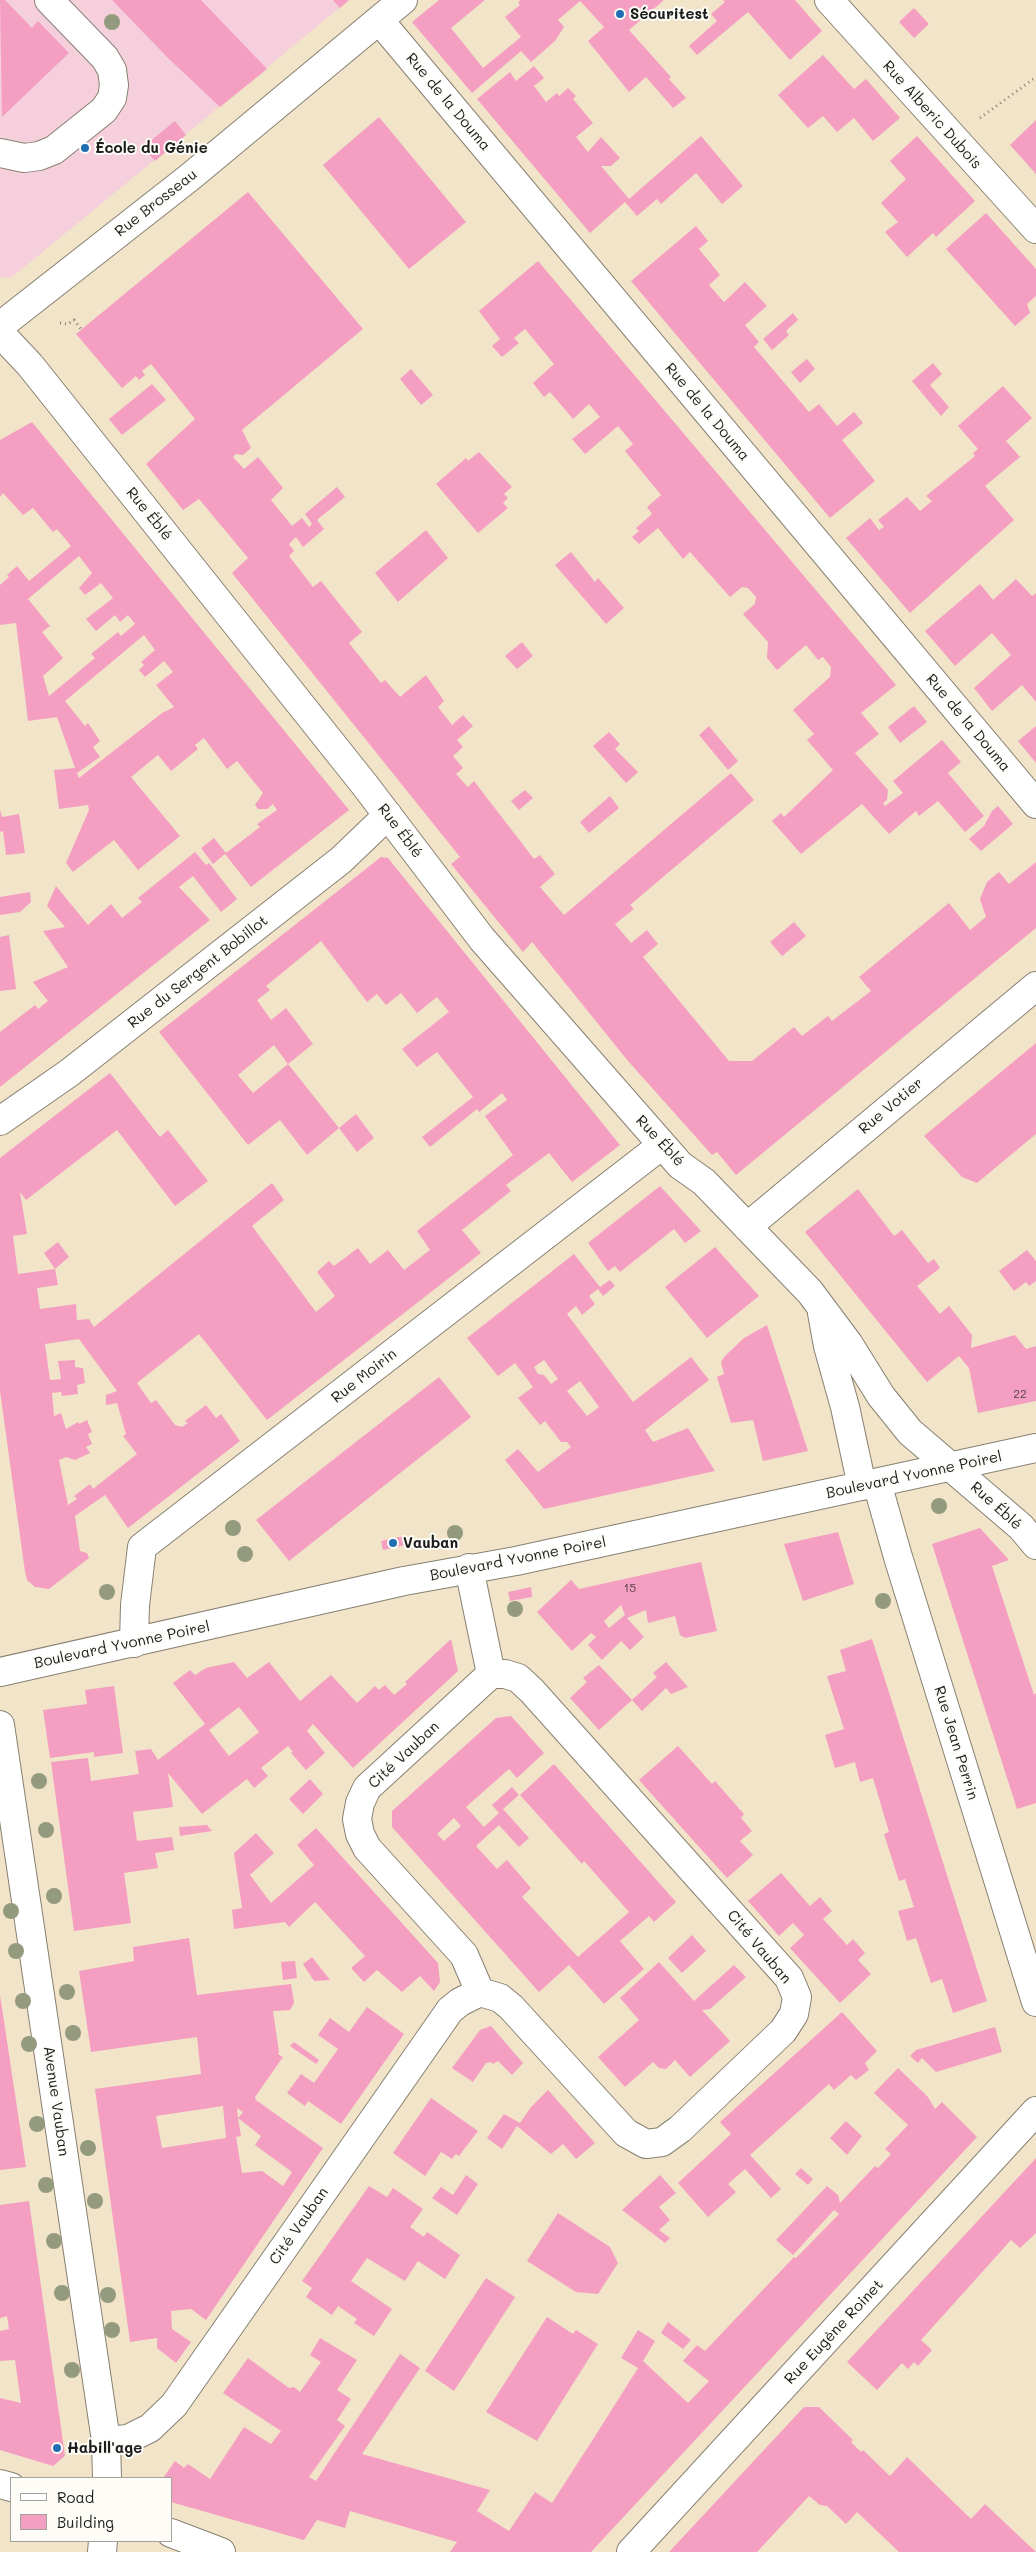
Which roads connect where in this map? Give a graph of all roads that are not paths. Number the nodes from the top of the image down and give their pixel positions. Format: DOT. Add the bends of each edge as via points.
graph roads {
  1 [pos="49,0"];
  2 [pos="403,0"];
  3 [pos="829,0"];
  4 [pos="379,20"];
  5 [pos="0,153"];
  6 [pos="1036,229"];
  7 [pos="0,326"];
  8 [pos="0,333"];
  9 [pos="1036,804"];
  10 [pos="388,814"];
  11 [pos="1036,986"];
  12 [pos="0,1122"];
  13 [pos="662,1145"];
  14 [pos="747,1226"];
  15 [pos="821,1309"];
  16 [pos="1036,1448"];
  17 [pos="953,1467"];
  18 [pos="870,1484"];
  19 [pos="1036,1544"];
  20 [pos="469,1568"];
  21 [pos="134,1643"];
  22 [pos="0,1672"];
  23 [pos="491,1674"];
  24 [pos="0,1725"];
  25 [pos="480,1992"];
  26 [pos="1036,2002"];
  27 [pos="1036,2111"];
  28 [pos="106,2441"];
  29 [pos="107,2477"];
  30 [pos="172,2534"];
  31 [pos="221,2552"];
  32 [pos="631,2552"];
  1 -- 5 [label="street" via="105,58 112,70 112,98 104,110 54,150 24,158"];
  2 -- 4 [label="street, Rue Brosseau"];
  3 -- 6 [label="street, Rue Alberic Dubois"];
  4 -- 7 [label="street, Rue Brosseau" via="190,177"];
  4 -- 9 [label="street, Rue de la Douma"];
  8 -- 10 [label="street, Rue Éblé" via="30,365"];
  10 -- 12 [label="street, Rue du Sergent Bobillot" via="341,860 77,1067"];
  10 -- 13 [label="street, Rue Éblé" via="482,939"];
  11 -- 14 [label="street, Rue Votier"];
  13 -- 14 [label="street, Rue Éblé"];
  13 -- 21 [label="street, Rue Moirin" via="142,1547"];
  14 -- 15 [label="street, Rue Éblé" via="810,1292"];
  15 -- 17 [label="street, Rue Éblé" via="910,1432"];
  15 -- 18 [label="street, Rue Éblé" via="845,1407"];
  16 -- 17 [label="street, Boulevard Yvonne Poirel"];
  17 -- 18 [label="street, Boulevard Yvonne Poirel"];
  17 -- 19 [label="street, Rue Éblé"];
  18 -- 20 [label="street, Boulevard Yvonne Poirel" via="516,1562"];
  18 -- 26 [label="street, Rue Jean Perrin" via="898,1557"];
  20 -- 21 [label="street, Boulevard Yvonne Poirel"];
  20 -- 23 [label="street"];
  21 -- 22 [label="street, Boulevard Yvonne Poirel"];
  23 -- 25 [label="street, Cité Vauban" via="367,1788 357,1819 366,1848 464,1955"];
  23 -- 25 [label="street, Cité Vauban" via="518,1678 532,1691 789,1978 797,1997 794,2014 783,2031 680,2129 662,2142 646,2144 626,2133 511,2007 491,1993"];
  24 -- 28 [label="street, Avenue Vauban"];
  25 -- 28 [label="street, Cité Vauban" via="450,2010 174,2405 150,2428 128,2439"];
  27 -- 32 [label="street, Rue Eugène Roinet"];
  28 -- 29 [label="street, Avenue Vauban"];
  30 -- 31 [label="street"];
}
